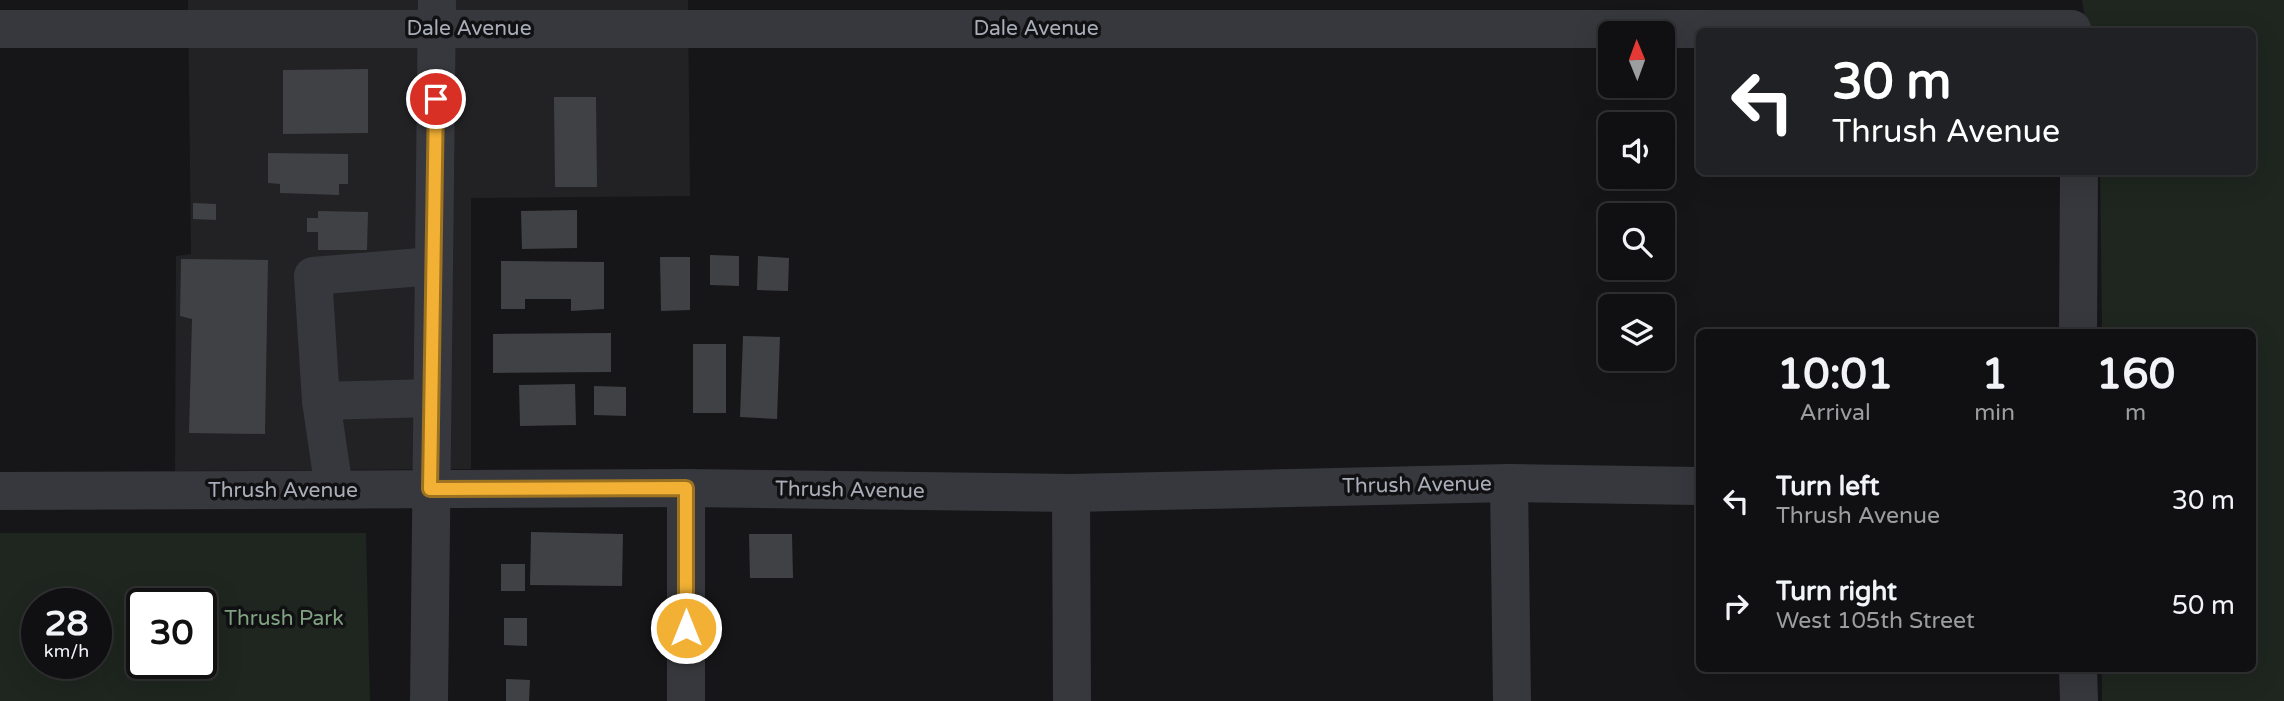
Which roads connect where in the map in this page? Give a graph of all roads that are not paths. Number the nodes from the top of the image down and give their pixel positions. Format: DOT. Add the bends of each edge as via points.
graph roads {
  1 [pos="437,14"];
  2 [pos="638,14"];
  3 [pos="2071,20"];
  4 [pos="0,29"];
  5 [pos="2079,175"];
  6 [pos="433,266"];
  7 [pos="2078,329"];
  8 [pos="432,398"];
  9 [pos="321,401"];
  10 [pos="1509,483"];
  11 [pos="1696,486"];
  12 [pos="686,488"];
  13 [pos="334,489"];
  14 [pos="430,489"];
  15 [pos="0,491"];
  16 [pos="1071,492"];
  17 [pos="2078,672"];
  18 [pos="429,701"];
  19 [pos="686,701"];
  20 [pos="1072,701"];
  21 [pos="1512,701"];
  22 [pos="2079,701"];
  1 -- 2 [label="street, Dale Avenue"];
  1 -- 4 [label="street, Dale Avenue"];
  1 -- 6 [label="street"];
  2 -- 3 [label="street, Dale Avenue"];
  5 -- 7 [label="street"];
  6 -- 8 [label="street"];
  6 -- 9 [label="street" via="313,276"];
  8 -- 9 [label="street"];
  8 -- 14 [label="street"];
  9 -- 13 [label="street"];
  10 -- 11 [label="street, Thrush Avenue"];
  10 -- 16 [label="street, Thrush Avenue"];
  10 -- 21 [label="street"];
  12 -- 14 [label="street, Thrush Avenue"];
  12 -- 16 [label="street, Thrush Avenue"];
  12 -- 19 [label="street"];
  13 -- 14 [label="street, Thrush Avenue"];
  13 -- 15 [label="street, Thrush Avenue"];
  14 -- 18 [label="street"];
  16 -- 20 [label="street"];
  17 -- 22 [label="street"];
}
